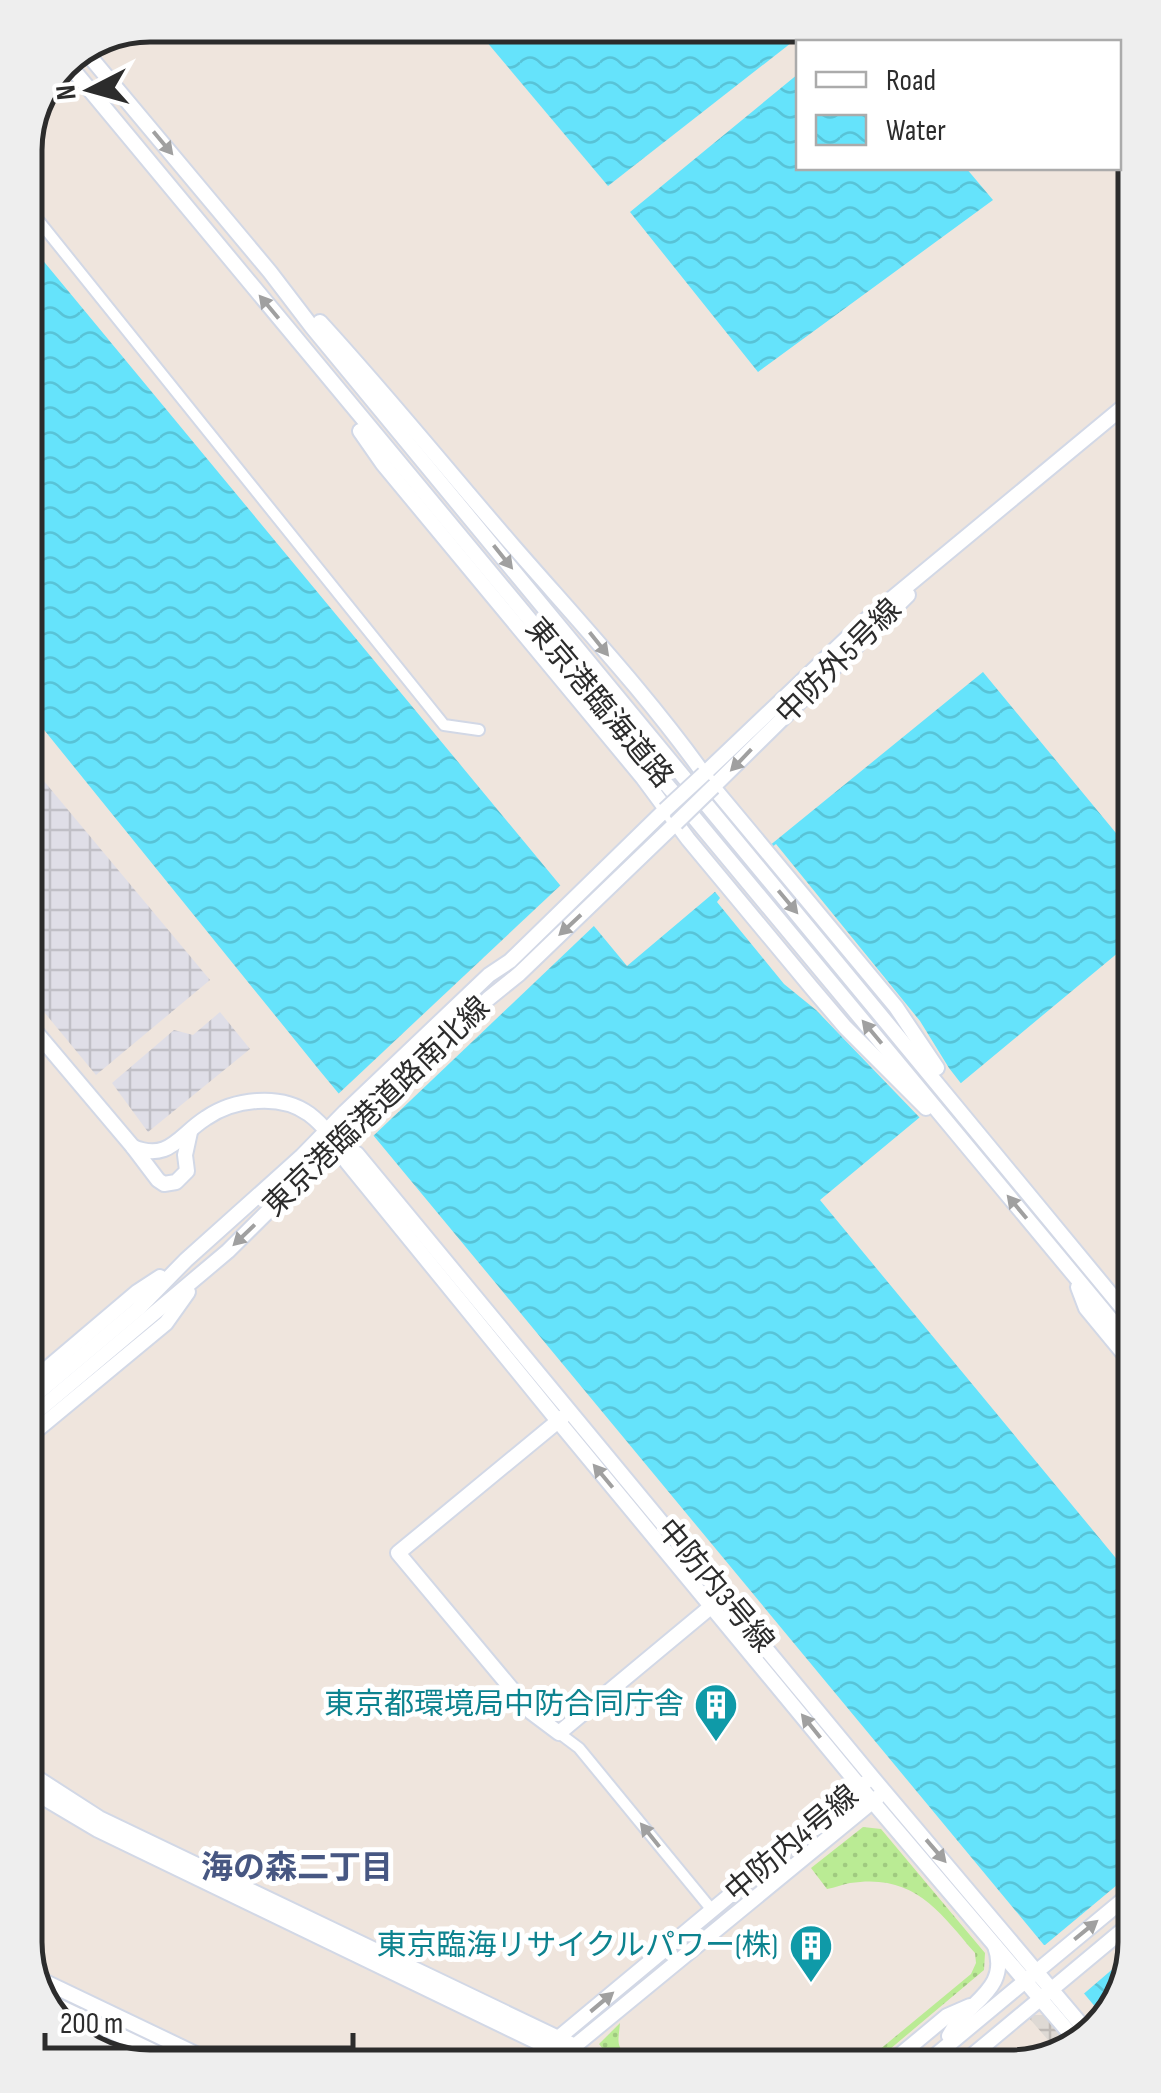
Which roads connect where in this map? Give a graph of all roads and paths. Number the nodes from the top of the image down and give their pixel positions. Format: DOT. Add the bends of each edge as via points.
graph roads {
  1 [pos="94,59"];
  2 [pos="75,74"];
  3 [pos="43,226"];
  4 [pos="270,272"];
  5 [pos="294,336"];
  6 [pos="1118,410"];
  7 [pos="478,730"];
  8 [pos="708,781"];
  9 [pos="666,810"];
  10 [pos="676,823"];
  11 [pos="43,1040"];
  12 [pos="964,1114"];
  13 [pos="350,1118"];
  14 [pos="190,1132"];
  15 [pos="326,1132"];
  16 [pos="959,1138"];
  17 [pos="337,1144"];
  18 [pos="133,1147"];
  19 [pos="159,1152"];
  20 [pos="152,1170"];
  21 [pos="1050,1221"];
  22 [pos="186,1260"];
  23 [pos="1072,1272"];
  24 [pos="200,1276"];
  25 [pos="1118,1292"];
  26 [pos="1118,1304"];
  27 [pos="1118,1328"];
  28 [pos="1118,1347"];
  29 [pos="42,1372"];
  30 [pos="42,1389"];
  31 [pos="42,1407"];
  32 [pos="570,1411"];
  33 [pos="558,1422"];
  34 [pos="42,1425"];
  35 [pos="718,1601"];
  36 [pos="560,1733"];
  37 [pos="42,1781"];
  38 [pos="866,1782"];
  39 [pos="878,1796"];
  40 [pos="42,1797"];
  41 [pos="1118,1905"];
  42 [pos="712,1910"];
  43 [pos="1118,1933"];
  44 [pos="994,1946"];
  45 [pos="1031,1975"];
  46 [pos="51,1985"];
  47 [pos="1045,1992"];
  48 [pos="976,2004"];
  49 [pos="65,2009"];
  50 [pos="1080,2025"];
  51 [pos="1071,2032"];
  52 [pos="553,2043"];
  53 [pos="945,2046"];
  54 [pos="151,2050"];
  55 [pos="187,2050"];
  56 [pos="544,2050"];
  57 [pos="559,2050"];
  58 [pos="570,2050"];
  59 [pos="906,2050"];
  60 [pos="941,2050"];
  61 [pos="978,2050"];
  1 -- 4 [label="street, 東京港臨海道路, one-way"];
  5 -- 2 [label="street, 東京港臨海道路, one-way"];
  3 -- 7 [label="street" via="444,725"];
  4 -- 8 [label="street, one-way" via="382,389"];
  4 -- 12 [label="street, 東京港臨海道路, one-way"];
  5 -- 9 [label="street" via="383,464"];
  16 -- 5 [label="street, 東京港臨海道路, one-way"];
  6 -- 8 [label="street, 中防外5号線" via="964,537 859,645"];
  8 -- 9 [label="street, 東京港臨港道路南北線, bridge"];
  8 -- 10 [label="street, 東京港臨港道路南北線, bridge"];
  8 -- 12 [label="street" via="896,1007"];
  9 -- 10 [label="street, bridge"];
  9 -- 13 [label="street, 東京港臨港道路南北線"];
  10 -- 13 [label="street, 東京港臨港道路南北線, one-way" via="519,974"];
  10 -- 16 [label="street" via="845,1028"];
  11 -- 18 [label="street"];
  12 -- 21 [label="street, 東京港臨海道路"];
  13 -- 15 [label="street, 東京港臨港道路南北線"];
  13 -- 17 [label="street, 東京港臨港道路南北線"];
  14 -- 15 [label="street, 中防内3号線" via="220,1110 256,1101 307,1112"];
  14 -- 19 [label="street, 中防内3号線"];
  14 -- 20 [label="street" via="182,1178 164,1184"];
  15 -- 17 [label="street, 中防内3号線"];
  15 -- 22 [label="street, 東京港臨港道路南北線"];
  23 -- 16 [label="street, 東京港臨海道路, one-way"];
  17 -- 24 [label="street, 東京港臨港道路南北線, one-way"];
  17 -- 32 [label="street, 中防内3号線" via="357,1154"];
  17 -- 33 [label="street, 中防内3号線"];
  18 -- 19 [label="street"];
  18 -- 20 [label="street"];
  19 -- 20 [label="street"];
  21 -- 25 [label="street"];
  21 -- 26 [label="street, 東京港臨海道路"];
  22 -- 29 [label="street"];
  22 -- 30 [label="street, 東京港臨港道路南北線"];
  23 -- 27 [label="street, 東京港臨海道路"];
  23 -- 28 [label="street" via="1086,1308"];
  24 -- 31 [label="street, 東京港臨港道路南北線"];
  24 -- 34 [label="street" via="166,1323"];
  32 -- 33 [label="street"];
  32 -- 35 [label="street, 中防内3号線"];
  35 -- 33 [label="street, 中防内3号線, one-way"];
  33 -- 36 [label="street" via="398,1553 532,1712"];
  35 -- 36 [label="street"];
  35 -- 38 [label="street, 中防内3号線"];
  42 -- 36 [label="street, one-way"];
  37 -- 52 [label="street" via="99,1818"];
  38 -- 39 [label="street, 中防内3号線"];
  38 -- 42 [label="street, 中防内4号線"];
  39 -- 44 [label="street, 中防内3号線"];
  39 -- 45 [label="street, 中防内3号線, one-way"];
  39 -- 58 [label="street, 中防内4号線"];
  40 -- 52 [label="street" via="98,1830"];
  45 -- 41 [label="street, one-way"];
  52 -- 42 [label="street, 中防内4号線, one-way"];
  43 -- 47 [label="street"];
  44 -- 45 [label="street, 中防内3号線"];
  44 -- 48 [label="street" via="998,1974"];
  45 -- 47 [label="street, 中防内3号線"];
  45 -- 53 [label="street"];
  46 -- 55 [label="street"];
  47 -- 50 [label="street, 中防内3号線"];
  47 -- 51 [label="street, 中防内3号線"];
  47 -- 61 [label="street"];
  48 -- 53 [label="street"];
  48 -- 59 [label="street" via="947,2016"];
  49 -- 54 [label="street"];
  52 -- 56 [label="street, 中防内4号線"];
  52 -- 57 [label="street"];
  53 -- 60 [label="street"];
}
